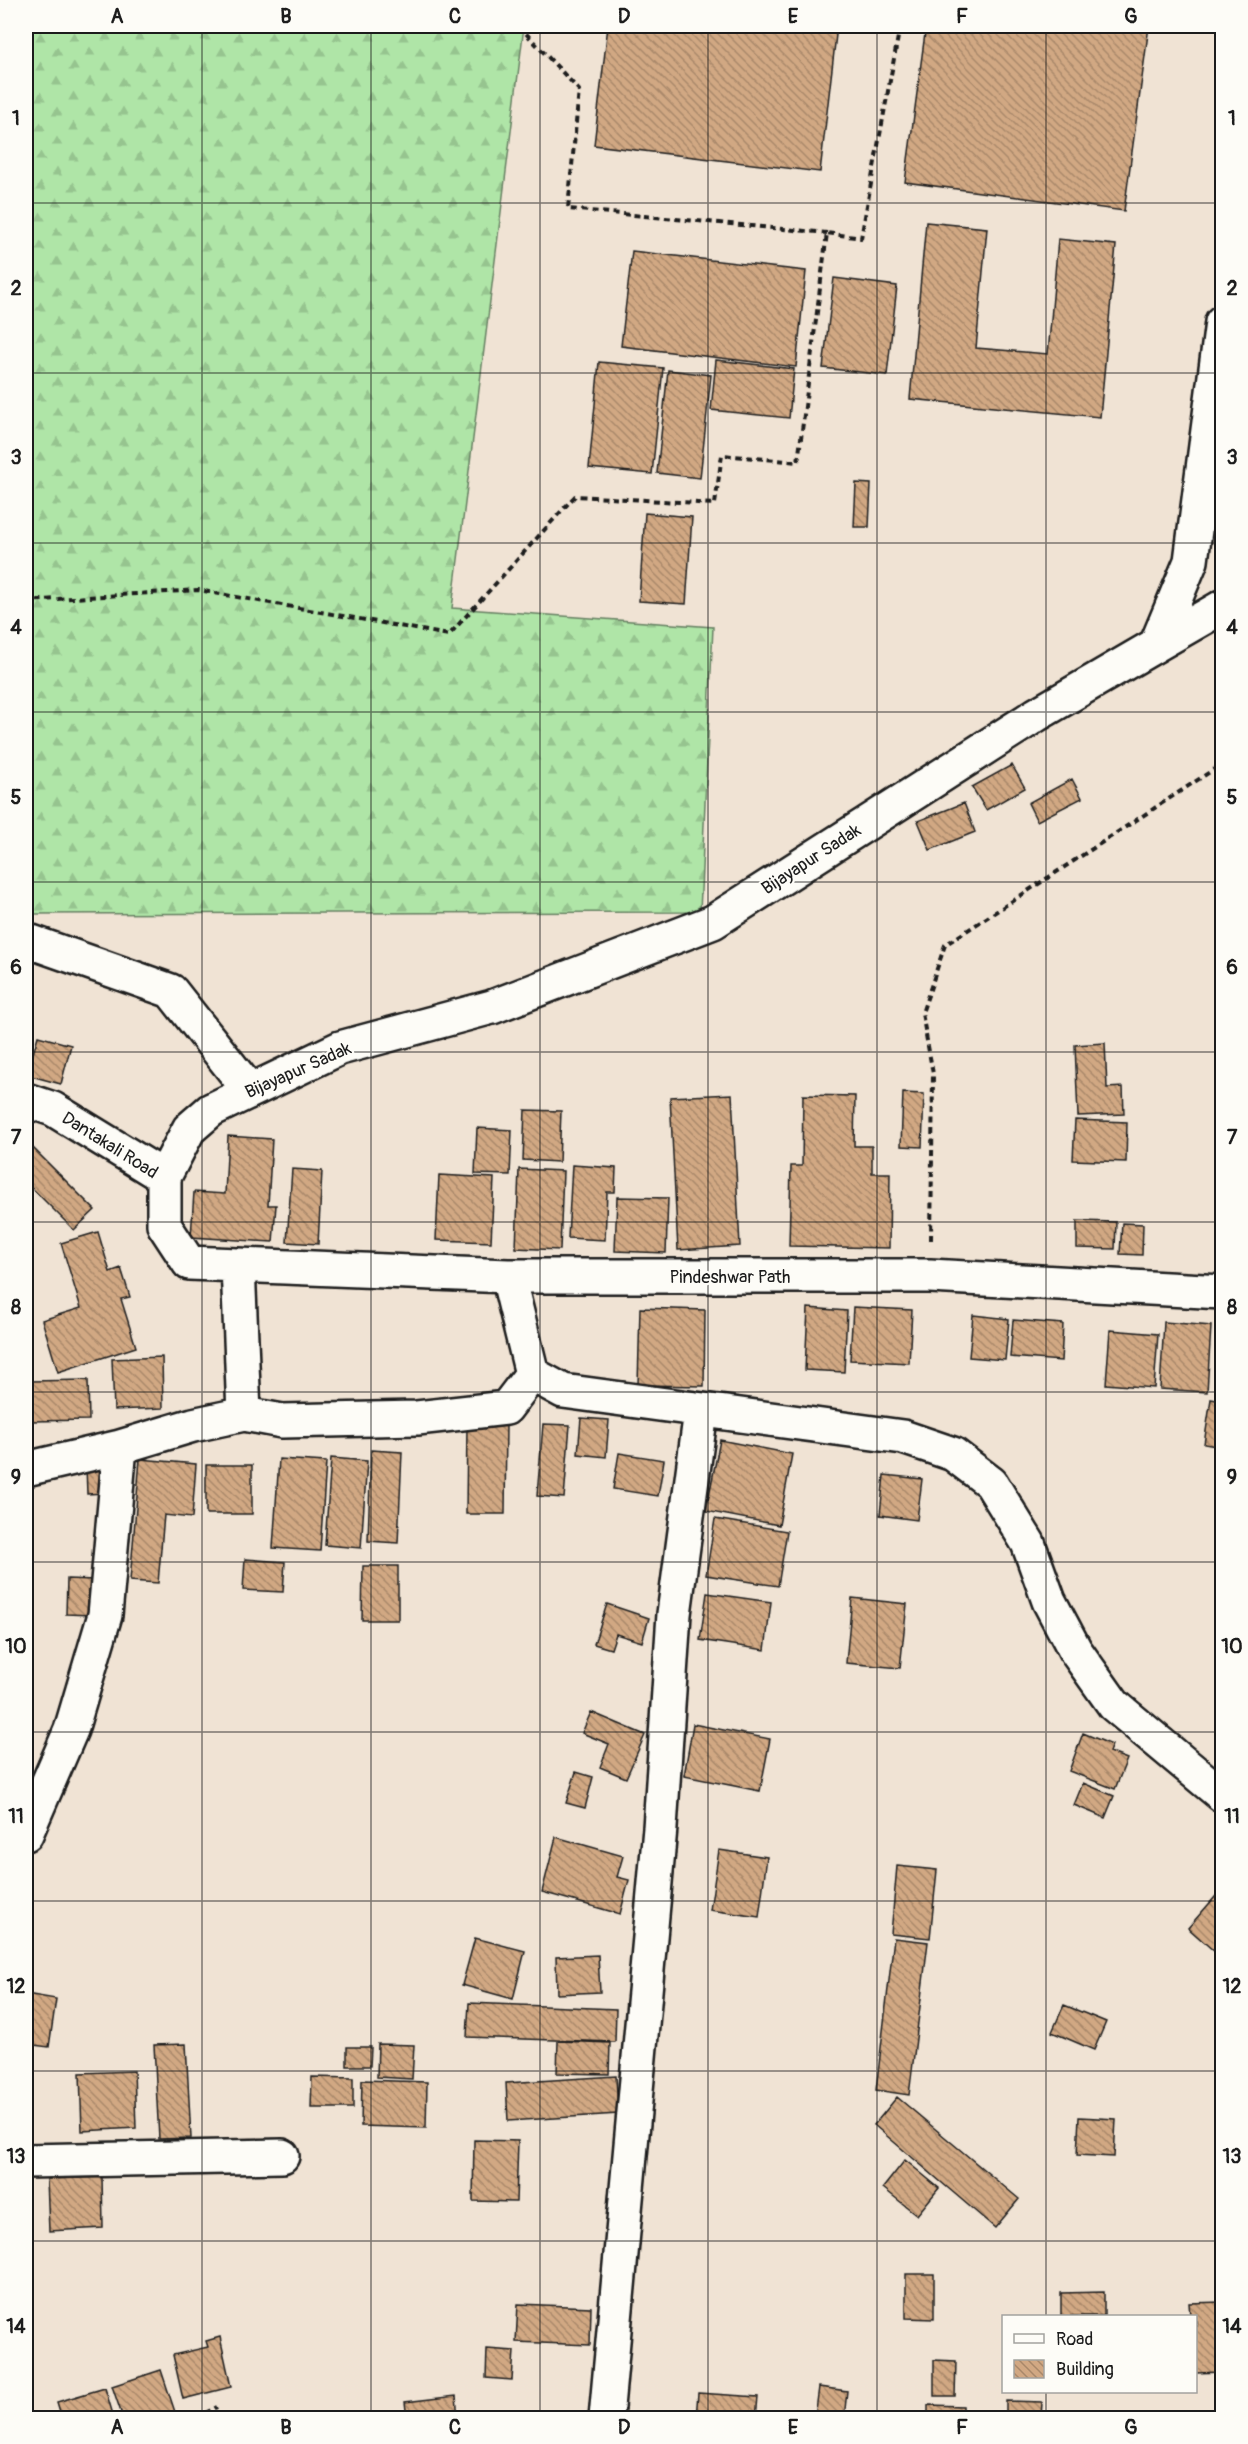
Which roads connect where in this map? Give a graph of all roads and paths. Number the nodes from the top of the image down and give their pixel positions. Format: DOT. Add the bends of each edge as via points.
graph roads {
  1 [pos="519,26"];
  2 [pos="900,26"];
  3 [pos="827,234"];
  4 [pos="1222,322"];
  5 [pos="26,601"];
  6 [pos="1222,607"];
  7 [pos="1156,645"];
  8 [pos="1222,764"];
  9 [pos="26,939"];
  10 [pos="250,1091"];
  11 [pos="26,1100"];
  12 [pos="164,1177"];
  13 [pos="238,1265"];
  14 [pos="508,1276"];
  15 [pos="930,1276"];
  16 [pos="1222,1292"];
  17 [pos="532,1374"];
  18 [pos="701,1411"];
  19 [pos="244,1414"];
  20 [pos="120,1447"];
  21 [pos="26,1468"];
  22 [pos="1222,1795"];
  23 [pos="26,1834"];
  24 [pos="282,2156"];
  25 [pos="26,2161"];
  26 [pos="217,2407"];
  27 [pos="196,2418"];
  28 [pos="606,2418"];
  1 -- 3 [label="path" via="579,90 568,209"];
  2 -- 3 [label="path" via="861,238"];
  3 -- 5 [label="path" via="798,462 722,455 715,504 575,496 449,634 198,590"];
  4 -- 7 [label="street" via="1191,561"];
  6 -- 7 [label="street, Bijayapur Sadak"];
  7 -- 10 [label="street, Bijayapur Sadak" via="1036,715 713,922 492,1007 340,1048"];
  8 -- 15 [label="path" via="945,945 922,1012 933,1074"];
  9 -- 10 [label="street" via="171,991"];
  10 -- 12 [label="street, Bijayapur Sadak" via="211,1110 189,1128"];
  11 -- 12 [label="street, Dantakali Road" via="53,1109"];
  12 -- 13 [label="street, Dantakali Road" via="164,1225 189,1263"];
  13 -- 14 [label="street, Pindeshwar Path"];
  13 -- 19 [label="street"];
  14 -- 15 [label="street, Pindeshwar Path"];
  14 -- 17 [label="street"];
  15 -- 16 [label="street, Pindeshwar Path"];
  17 -- 18 [label="street" via="563,1391"];
  17 -- 19 [label="street" via="506,1408 417,1418 282,1421"];
  18 -- 22 [label="street" via="903,1437 953,1454 991,1483 1028,1543 1049,1601 1075,1650 1114,1705"];
  18 -- 28 [label="street" via="674,1614 660,1828"];
  19 -- 20 [label="street"];
  20 -- 21 [label="street"];
  20 -- 23 [label="street" via="105,1615 70,1730"];
  24 -- 25 [label="street"];
  26 -- 27 [label="path"];
}
